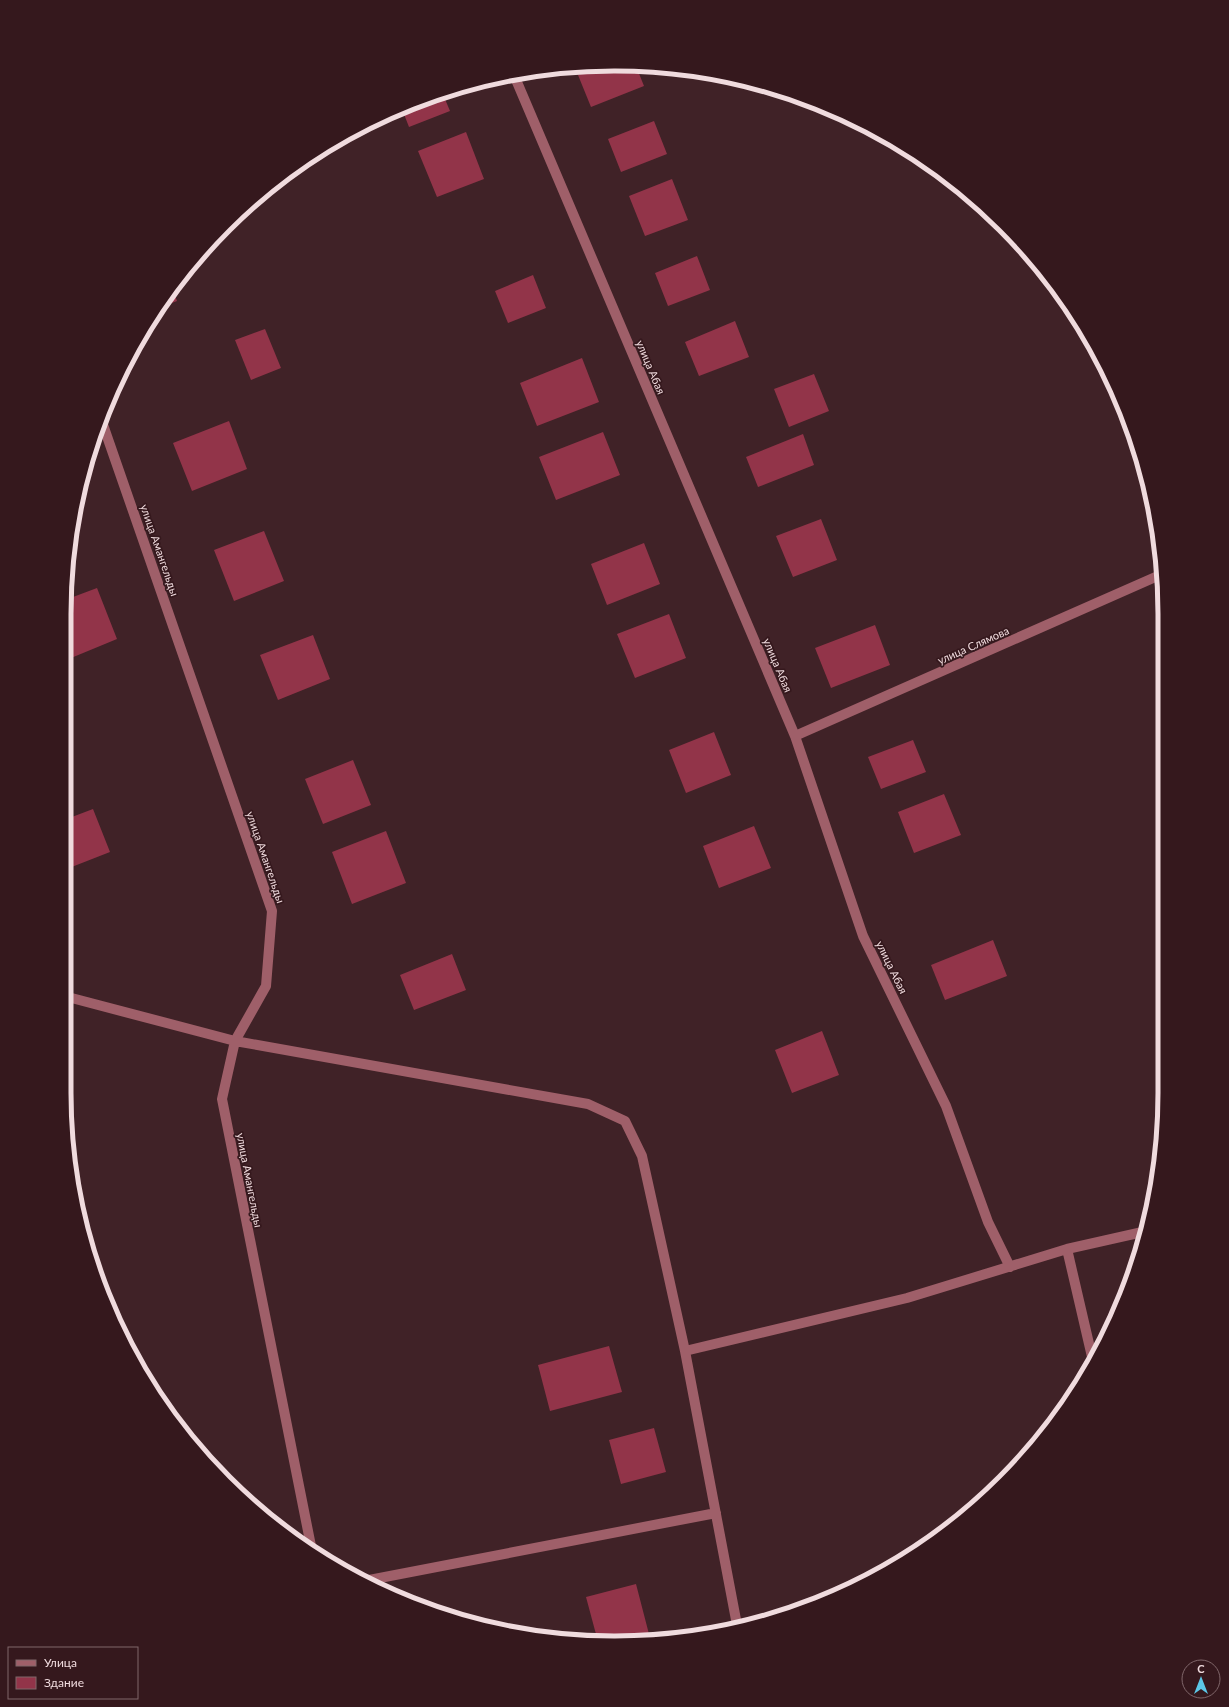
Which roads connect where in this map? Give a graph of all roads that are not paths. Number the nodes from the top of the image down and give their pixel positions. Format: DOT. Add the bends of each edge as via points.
graph roads {
  1 [pos="516,80"];
  2 [pos="104,428"];
  3 [pos="1157,576"];
  4 [pos="795,736"];
  5 [pos="71,998"];
  6 [pos="236,1040"];
  7 [pos="1139,1233"];
  8 [pos="1067,1249"];
  9 [pos="1010,1267"];
  10 [pos="685,1351"];
  11 [pos="1091,1353"];
  12 [pos="716,1513"];
  13 [pos="310,1542"];
  14 [pos="373,1579"];
  15 [pos="736,1622"];
  1 -- 4 [label="street, улица Абая"];
  2 -- 6 [label="street, улица Амангельды" via="272,911 266,986"];
  3 -- 4 [label="street, улица Слямова"];
  4 -- 9 [label="street, улица Абая" via="863,936 946,1106 988,1222"];
  5 -- 6 [label="street"];
  6 -- 10 [label="street" via="588,1104 625,1121 642,1156"];
  6 -- 13 [label="street, улица Амангельды" via="222,1098"];
  7 -- 8 [label="street"];
  8 -- 9 [label="street"];
  8 -- 11 [label="street"];
  9 -- 10 [label="street" via="900,1300"];
  10 -- 12 [label="street"];
  12 -- 14 [label="street"];
  12 -- 15 [label="street"];
}
